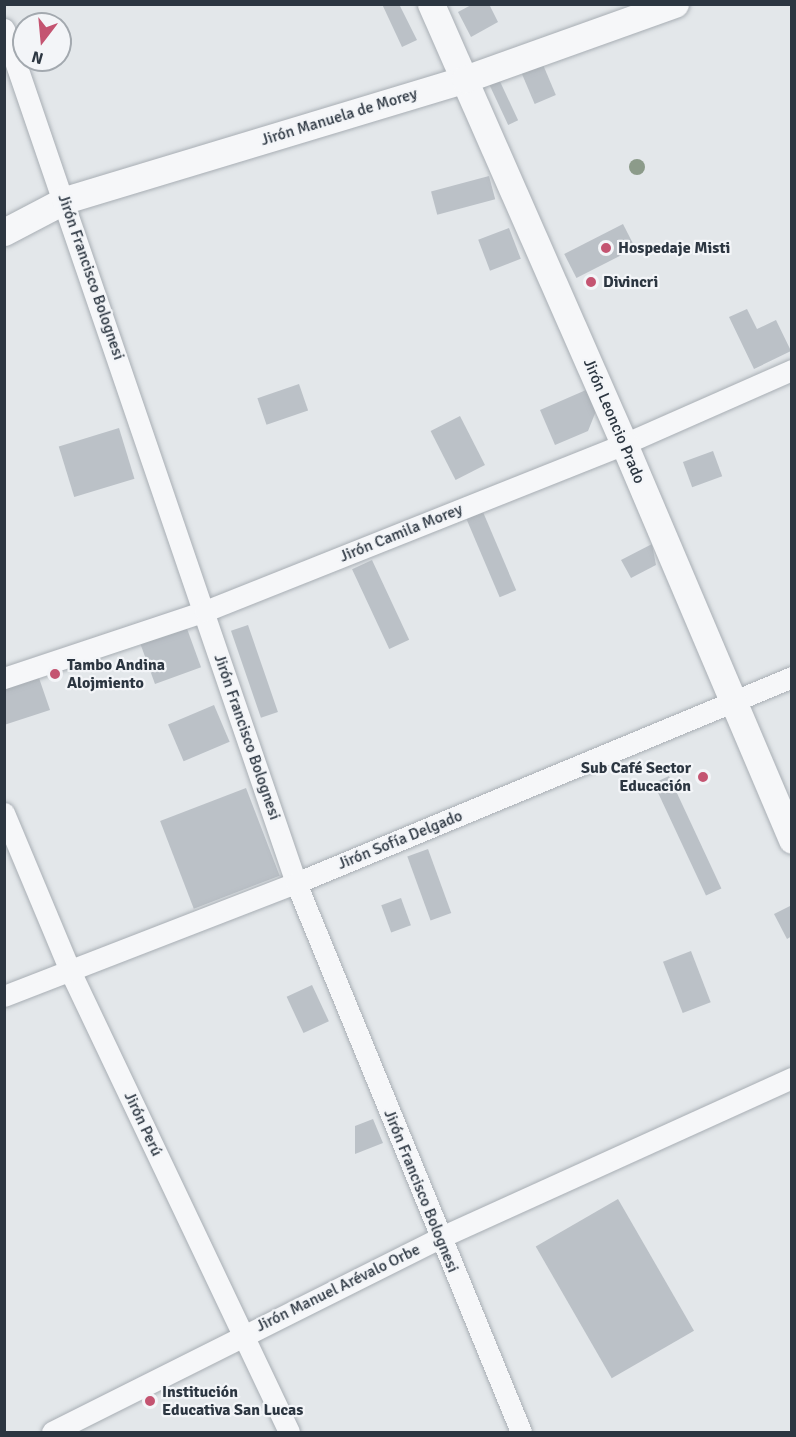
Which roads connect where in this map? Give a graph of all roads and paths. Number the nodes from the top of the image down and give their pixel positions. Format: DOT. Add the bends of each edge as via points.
graph roads {
  1 [pos="430,4"];
  2 [pos="675,4"];
  3 [pos="4,29"];
  4 [pos="465,79"];
  5 [pos="65,200"];
  6 [pos="4,232"];
  7 [pos="792,370"];
  8 [pos="624,444"];
  9 [pos="205,611"];
  10 [pos="792,677"];
  11 [pos="4,678"];
  12 [pos="733,704"];
  13 [pos="4,813"];
  14 [pos="792,840"];
  15 [pos="296,883"];
  16 [pos="71,973"];
  17 [pos="4,996"];
  18 [pos="792,1078"];
  19 [pos="439,1238"];
  20 [pos="243,1334"];
  21 [pos="52,1432"];
  22 [pos="289,1432"];
  23 [pos="521,1432"];
  1 -- 4 [label="street, Jirón Leoncio Prado"];
  2 -- 4 [label="street, Jirón Manuela de Morey"];
  3 -- 5 [label="street, Jirón Francisco Bolognesi"];
  4 -- 5 [label="street, Jirón Manuela de Morey"];
  4 -- 8 [label="street, Jirón Leoncio Prado"];
  5 -- 6 [label="street, Jirón Manuela de Morey"];
  5 -- 9 [label="street, Jirón Francisco Bolognesi"];
  7 -- 8 [label="street, Jirón Camila Morey"];
  8 -- 9 [label="street, Jirón Camila Morey"];
  8 -- 12 [label="street, Jirón Leoncio Prado"];
  9 -- 11 [label="street, Jirón Camila Morey"];
  9 -- 15 [label="street, Jirón Francisco Bolognesi"];
  10 -- 12 [label="street, Jirón Sofía Delgado"];
  12 -- 14 [label="street, Jirón Leoncio Prado"];
  12 -- 15 [label="street, Jirón Sofía Delgado"];
  13 -- 16 [label="street, Jirón Perú"];
  15 -- 16 [label="street, Jirón Sofía Delgado"];
  15 -- 19 [label="street, Jirón Francisco Bolognesi"];
  16 -- 17 [label="street, Jirón Sofía Delgado"];
  16 -- 20 [label="street, Jirón Perú"];
  18 -- 19 [label="street, Jirón Manuel Arévalo Orbe"];
  19 -- 20 [label="street, Jirón Manuel Arévalo Orbe"];
  19 -- 23 [label="street, Jirón Francisco Bolognesi"];
  20 -- 21 [label="street, Jirón Manuel Arévalo Orbe"];
  20 -- 22 [label="street, Jirón Perú"];
}
